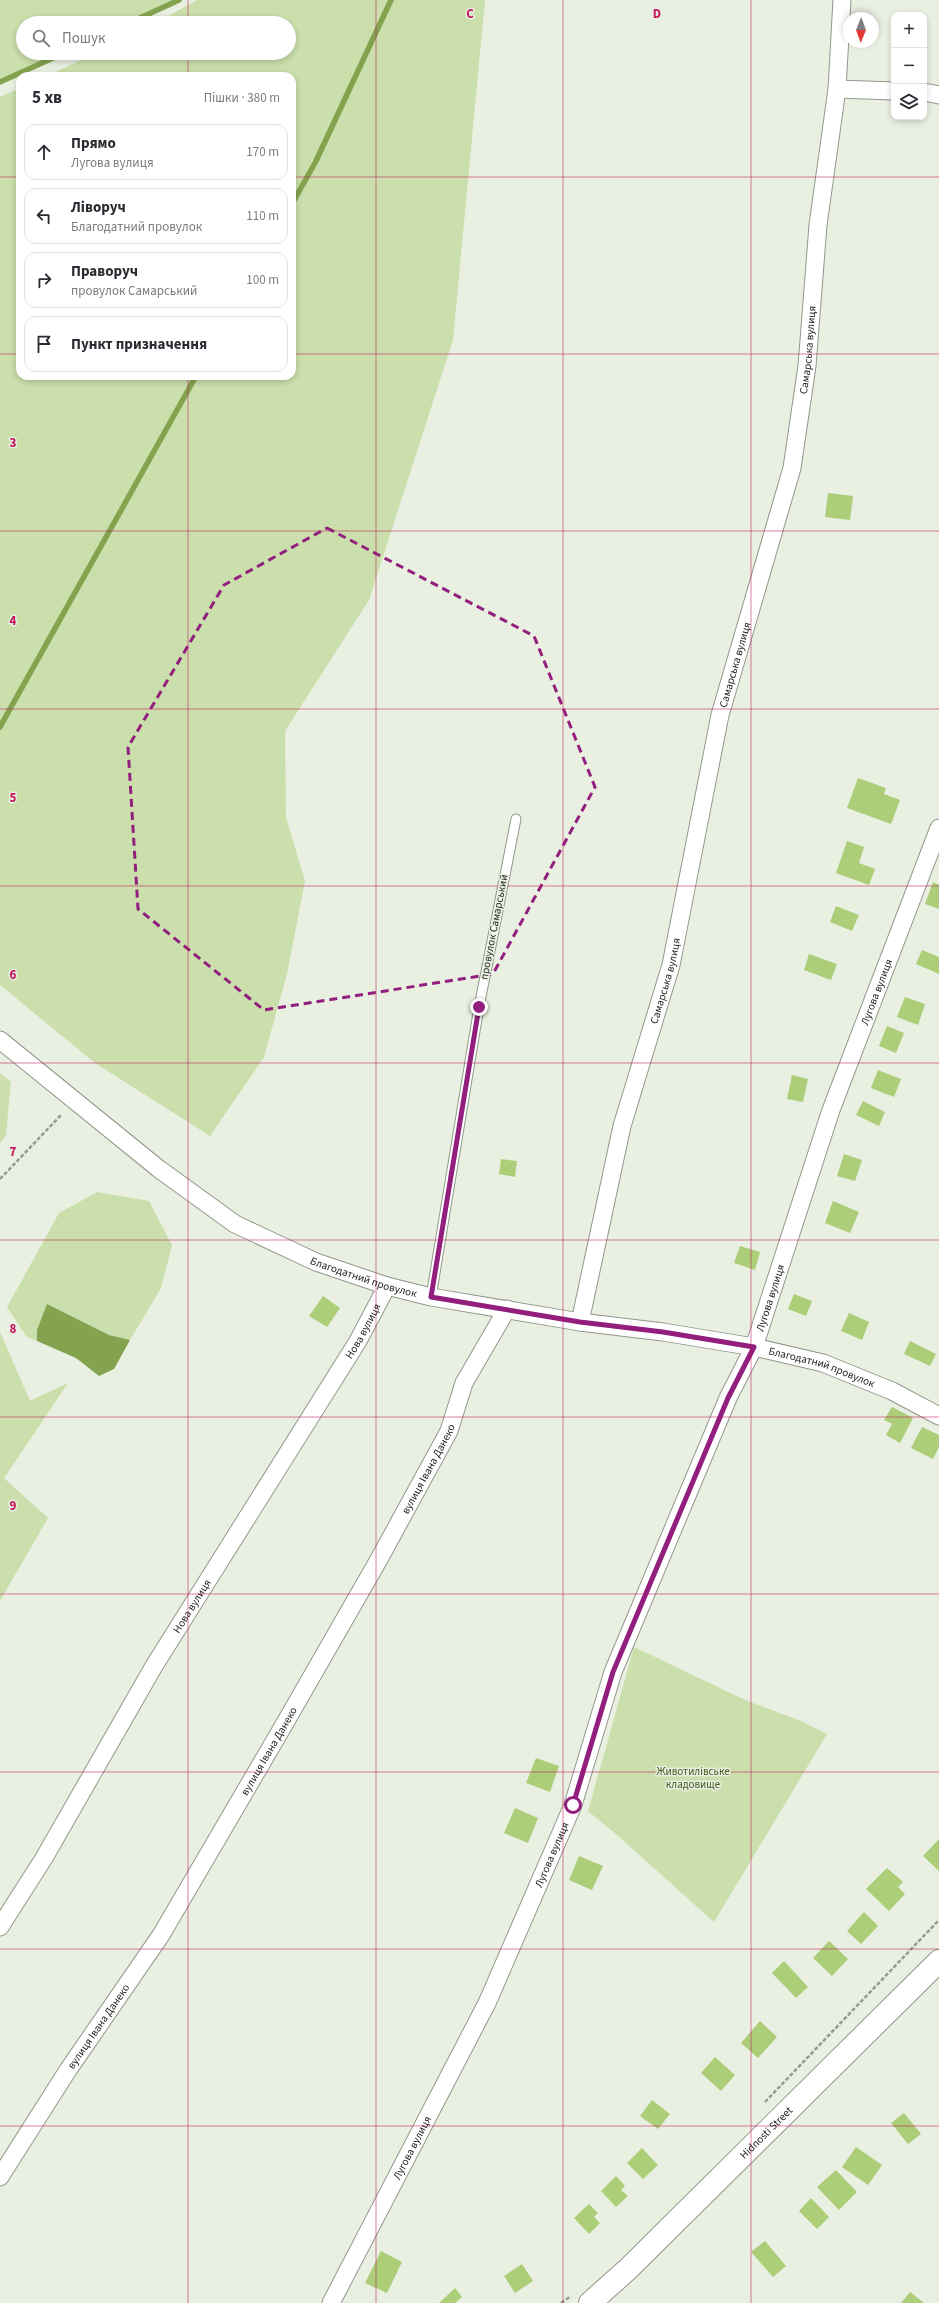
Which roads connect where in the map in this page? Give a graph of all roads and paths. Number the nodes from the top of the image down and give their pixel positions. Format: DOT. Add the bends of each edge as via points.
graph roads {
  1 [pos="842,0"];
  2 [pos="837,89"];
  3 [pos="891,91"];
  4 [pos="927,93"];
  5 [pos="939,95"];
  6 [pos="516,819"];
  7 [pos="939,828"];
  8 [pos="0,1040"];
  9 [pos="74,1102"];
  10 [pos="0,1180"];
  11 [pos="387,1286"];
  12 [pos="431,1297"];
  13 [pos="507,1309"];
  14 [pos="580,1322"];
  15 [pos="754,1347"];
  16 [pos="939,1416"];
  17 [pos="939,1920"];
  18 [pos="0,1927"];
  19 [pos="939,1961"];
  20 [pos="760,2107"];
  21 [pos="0,2177"];
  22 [pos="582,2298"];
  23 [pos="331,2303"];
  24 [pos="561,2303"];
  1 -- 2 [label="street, Самарська вулиця"];
  2 -- 3 [label="street"];
  2 -- 14 [label="street, Самарська вулиця" via="818,225 807,366 792,468 720,715 671,965 622,1126"];
  4 -- 5 [label="street"];
  6 -- 12 [label="lane, провулок Самарський" via="479,1007"];
  7 -- 15 [label="street, Лугова вулиця" via="831,1110"];
  8 -- 9 [label="street, Благодатний провулок"];
  9 -- 10 [label="path"];
  9 -- 11 [label="street, Благодатний провулок" via="159,1169 235,1224 316,1262"];
  11 -- 12 [label="street, Благодатний провулок"];
  11 -- 18 [label="street, Нова вулиця" via="358,1341 154,1666 44,1858"];
  12 -- 13 [label="street, Благодатний провулок"];
  13 -- 14 [label="street, Благодатний провулок"];
  13 -- 21 [label="street, вулиця Івана Данеко" via="464,1383 449,1431 378,1561 161,1935 68,2070"];
  14 -- 15 [label="street, Благодатний провулок"];
  15 -- 16 [label="street, Благодатний провулок" via="823,1363 892,1391"];
  15 -- 23 [label="street, Лугова вулиця" via="728,1398 613,1672 573,1805 487,2003"];
  17 -- 20 [label="path"];
  19 -- 22 [label="main road, Hidnosti Street" via="628,2269"];
  22 -- 24 [label="path"];
}
